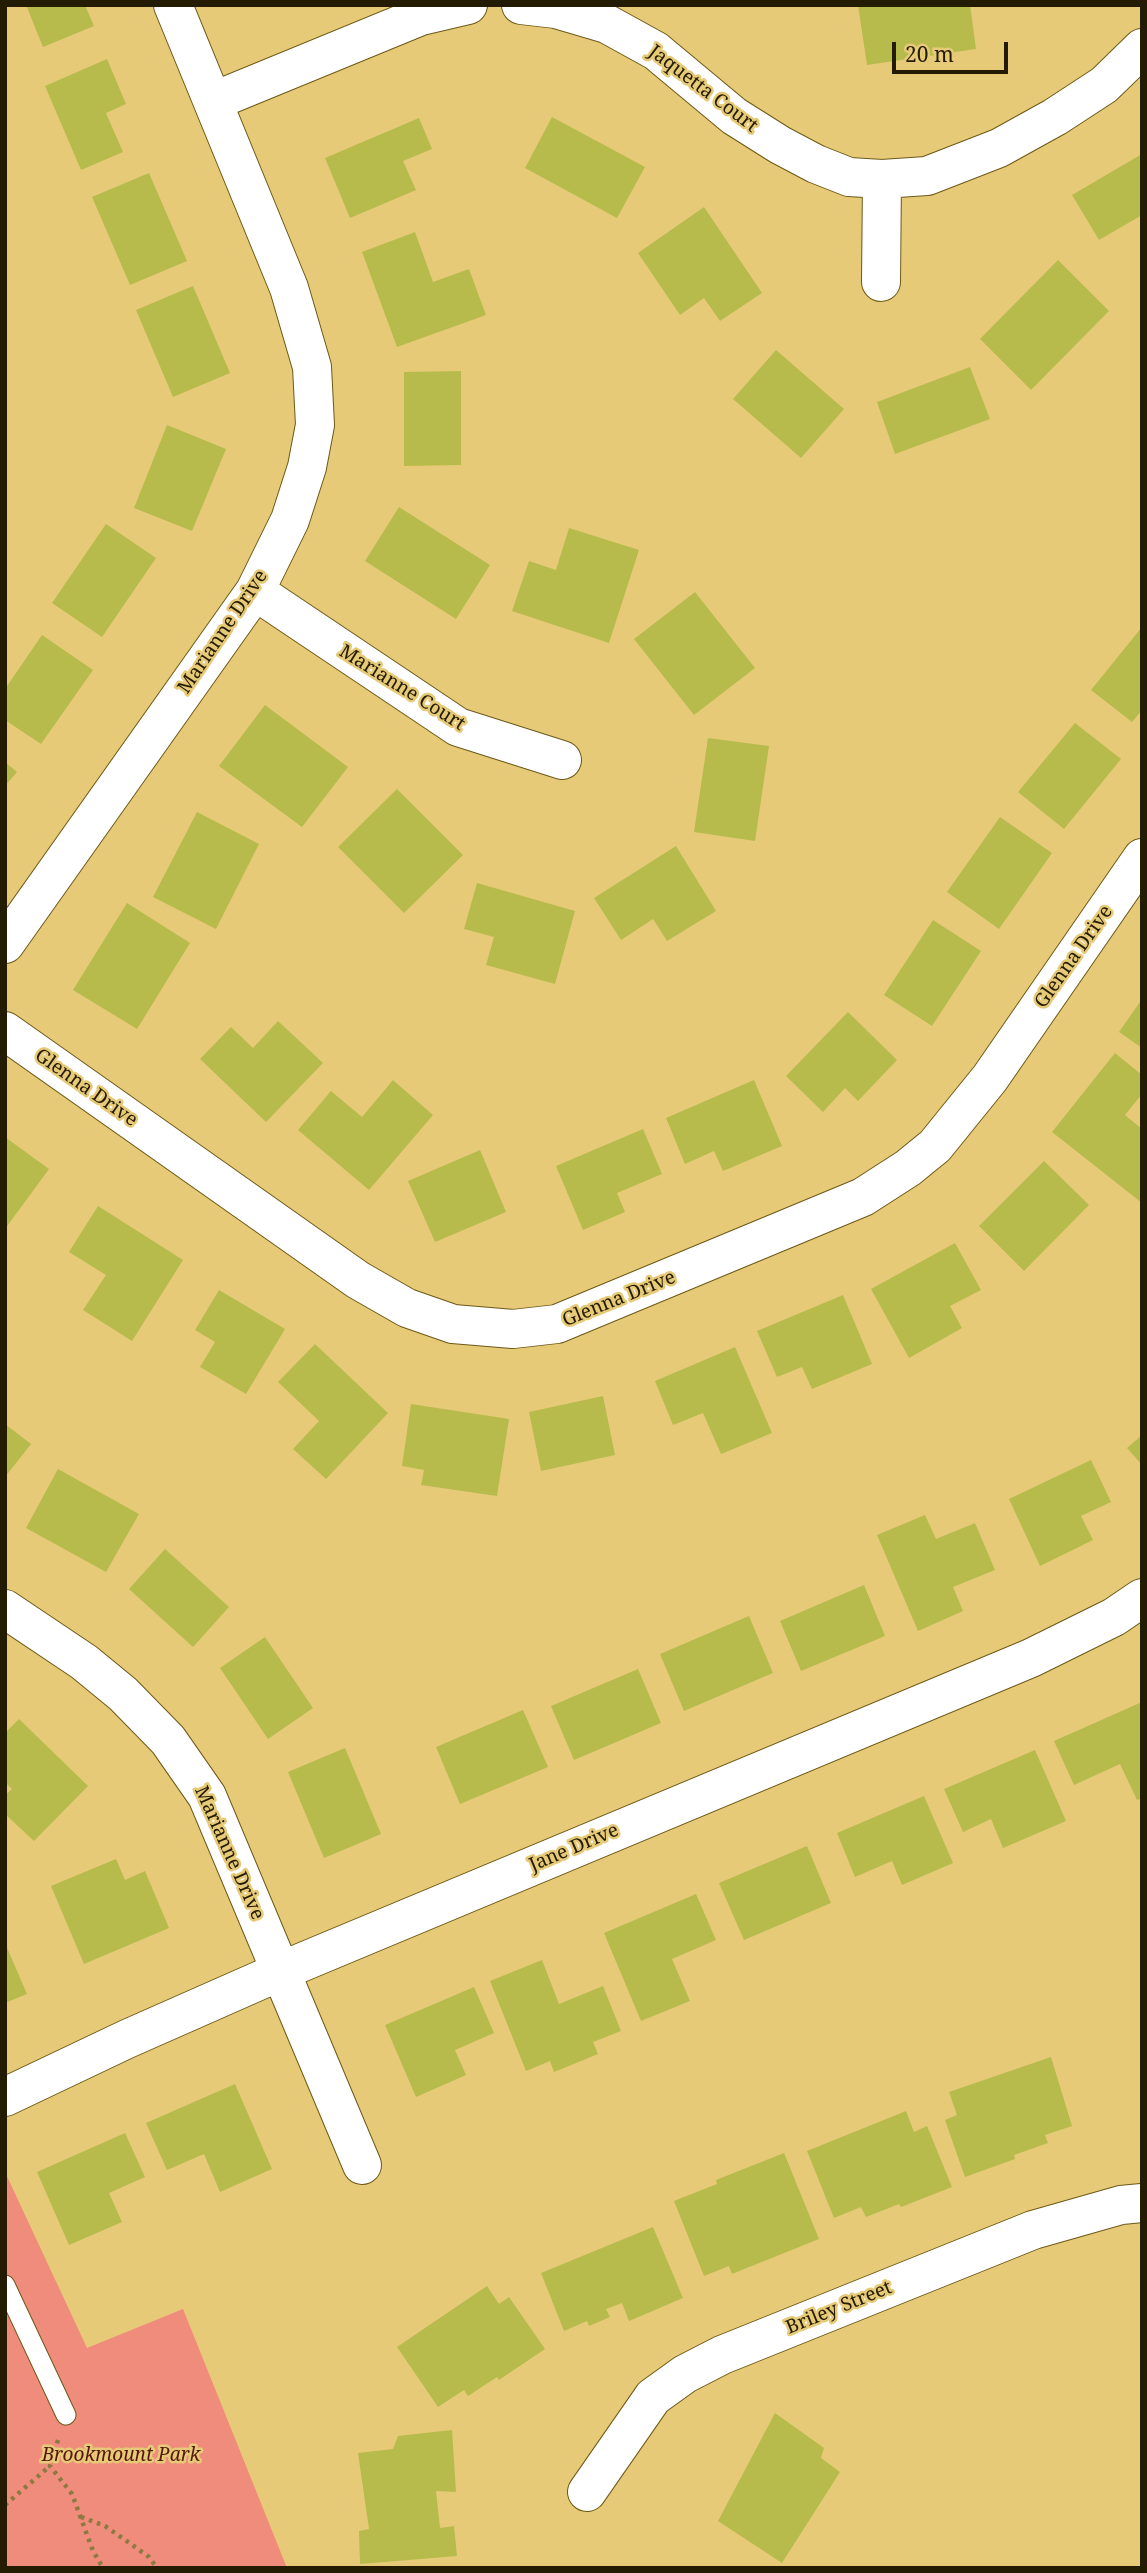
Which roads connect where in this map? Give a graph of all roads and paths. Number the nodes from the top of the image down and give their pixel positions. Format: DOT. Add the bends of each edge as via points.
graph roads {
  1 [pos="173,5"];
  2 [pos="468,5"];
  3 [pos="521,5"];
  4 [pos="1142,48"];
  5 [pos="214,101"];
  6 [pos="882,179"];
  7 [pos="881,282"];
  8 [pos="255,591"];
  9 [pos="562,760"];
  10 [pos="1142,858"];
  11 [pos="5,944"];
  12 [pos="5,1031"];
  13 [pos="1142,1598"];
  14 [pos="5,1609"];
  15 [pos="281,1970"];
  16 [pos="5,2097"];
  17 [pos="362,2165"];
  18 [pos="1142,2203"];
  19 [pos="5,2285"];
  20 [pos="66,2415"];
  21 [pos="50,2466"];
  22 [pos="587,2492"];
  23 [pos="5,2505"];
  24 [pos="80,2517"];
  25 [pos="103,2568"];
  26 [pos="157,2568"];
  1 -- 5 [label="street, Marianne Drive"];
  2 -- 5 [label="street" via="421,16"];
  3 -- 6 [label="street, Jaquetta Court" via="556,9 607,24 656,51 734,116 780,145 849,177"];
  4 -- 6 [label="street, Jaquetta Court" via="1104,85 999,148 927,176"];
  5 -- 8 [label="street, Marianne Drive" via="289,288 312,367 315,425 307,467 290,520"];
  6 -- 7 [label="street"];
  8 -- 9 [label="street, Marianne Court" via="458,727"];
  8 -- 11 [label="street, Marianne Drive"];
  10 -- 12 [label="street, Glenna Drive" via="989,1078 935,1146 908,1168 863,1197 557,1324 513,1329 453,1324 407,1308 358,1280"];
  13 -- 15 [label="street, Jane Drive" via="1031,1658"];
  14 -- 15 [label="street, Marianne Drive" via="84,1662 168,1740 207,1796"];
  15 -- 16 [label="street, Jane Drive"];
  15 -- 17 [label="street, Marianne Drive"];
  18 -- 22 [label="street, Briley Street" via="1033,2230 685,2374 653,2398"];
  19 -- 20 [label="lane"];
  20 -- 21 [label="path"];
  21 -- 23 [label="path"];
  21 -- 24 [label="path" via="72,2494"];
  24 -- 25 [label="path"];
  24 -- 26 [label="path" via="105,2526 149,2557"];
}
